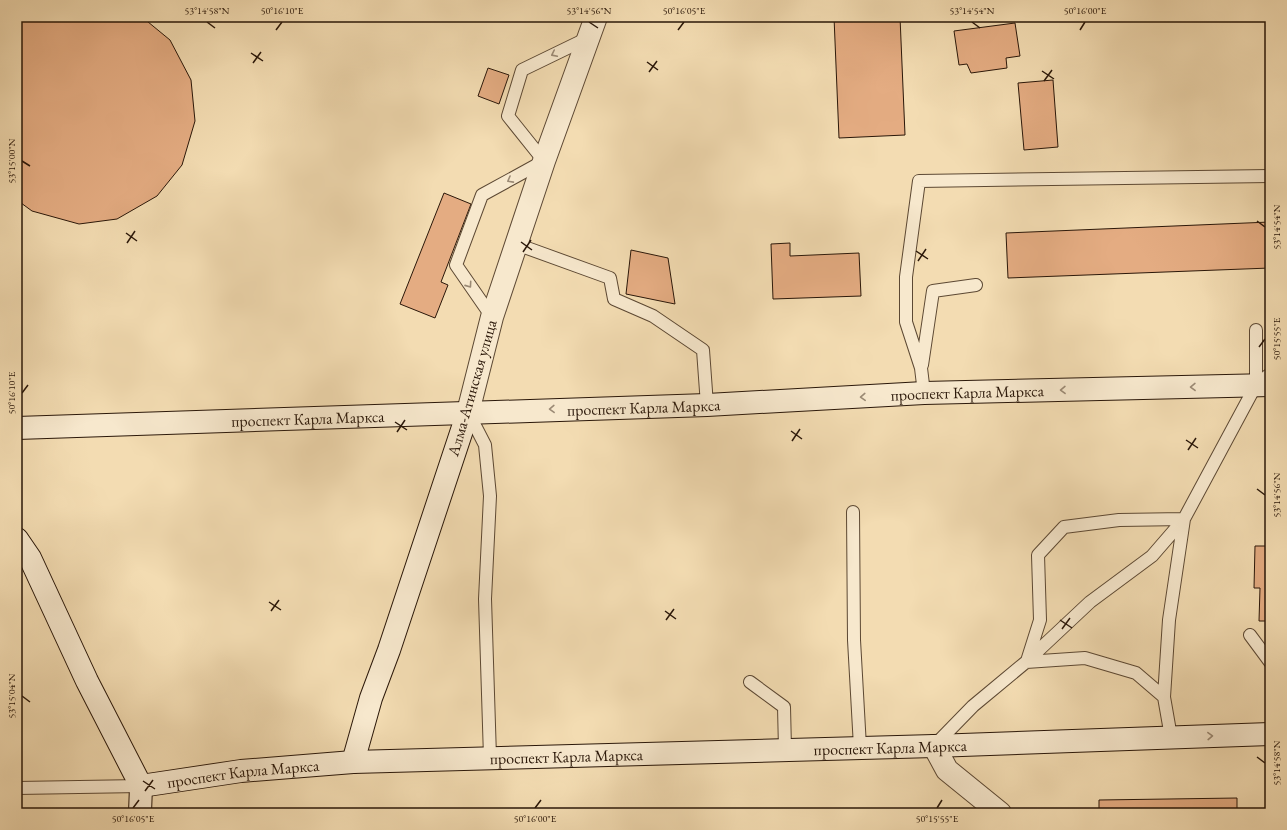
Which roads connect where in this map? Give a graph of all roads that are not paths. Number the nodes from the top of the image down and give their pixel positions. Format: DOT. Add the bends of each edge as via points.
graph roads {
  1 [pos="596,17"];
  2 [pos="589,37"];
  3 [pos="544,161"];
  4 [pos="1270,176"];
  5 [pos="516,244"];
  6 [pos="976,285"];
  7 [pos="492,317"];
  8 [pos="1256,330"];
  9 [pos="921,368"];
  10 [pos="1265,381"];
  11 [pos="924,394"];
  12 [pos="707,405"];
  13 [pos="468,412"];
  14 [pos="17,428"];
  15 [pos="853,512"];
  16 [pos="1184,519"];
  17 [pos="17,539"];
  18 [pos="1250,635"];
  19 [pos="1026,662"];
  20 [pos="1270,662"];
  21 [pos="750,682"];
  22 [pos="1164,697"];
  23 [pos="1270,734"];
  24 [pos="1171,737"];
  25 [pos="934,746"];
  26 [pos="860,747"];
  27 [pos="785,749"];
  28 [pos="490,757"];
  29 [pos="353,762"];
  30 [pos="141,786"];
  31 [pos="17,788"];
  32 [pos="140,813"];
  33 [pos="1000,813"];
  1 -- 2 [label="main road, Алма-Атинская улица"];
  2 -- 3 [label="main road, Алма-Атинская улица"];
  2 -- 3 [label="lane, one-way" via="522,70 508,116"];
  3 -- 5 [label="main road, Алма-Атинская улица"];
  3 -- 7 [label="lane, one-way" via="482,195 456,265"];
  4 -- 9 [label="lane" via="919,181 906,277 906,322"];
  5 -- 7 [label="main road, Алма-Атинская улица"];
  5 -- 12 [label="lane" via="610,278 614,299 653,316 703,350"];
  6 -- 9 [label="lane" via="933,291"];
  7 -- 13 [label="main road, Алма-Атинская улица"];
  8 -- 10 [label="lane"];
  9 -- 11 [label="lane"];
  10 -- 11 [label="main road, проспект Карла Маркса, one-way"];
  10 -- 16 [label="lane"];
  11 -- 12 [label="main road, проспект Карла Маркса, one-way"];
  12 -- 13 [label="main road, проспект Карла Маркса, one-way"];
  13 -- 14 [label="main road, проспект Карла Маркса"];
  13 -- 28 [label="lane" via="485,446 490,496 485,599"];
  13 -- 29 [label="main road, Алма-Атинская улица" via="371,698"];
  15 -- 26 [label="lane" via="854,640"];
  16 -- 19 [label="lane" via="1152,556 1090,602"];
  16 -- 19 [label="lane" via="1119,520 1064,527 1038,555 1040,620"];
  16 -- 22 [label="lane" via="1169,620"];
  17 -- 30 [label="main road" via="30,558 88,682"];
  18 -- 20 [label="lane"];
  19 -- 22 [label="lane" via="1085,658 1136,673"];
  19 -- 25 [label="lane" via="973,706"];
  21 -- 27 [label="lane" via="784,707"];
  22 -- 24 [label="lane"];
  24 -- 23 [label="main road, проспект Карла Маркса, one-way"];
  24 -- 25 [label="main road, проспект Карла Маркса"];
  25 -- 26 [label="main road, проспект Карла Маркса"];
  25 -- 33 [label="main road" via="947,770"];
  26 -- 27 [label="main road, проспект Карла Маркса"];
  27 -- 28 [label="main road, проспект Карла Маркса"];
  28 -- 29 [label="main road, проспект Карла Маркса"];
  29 -- 30 [label="main road, проспект Карла Маркса" via="241,771"];
  30 -- 31 [label="lane"];
  30 -- 32 [label="main road"];
}
